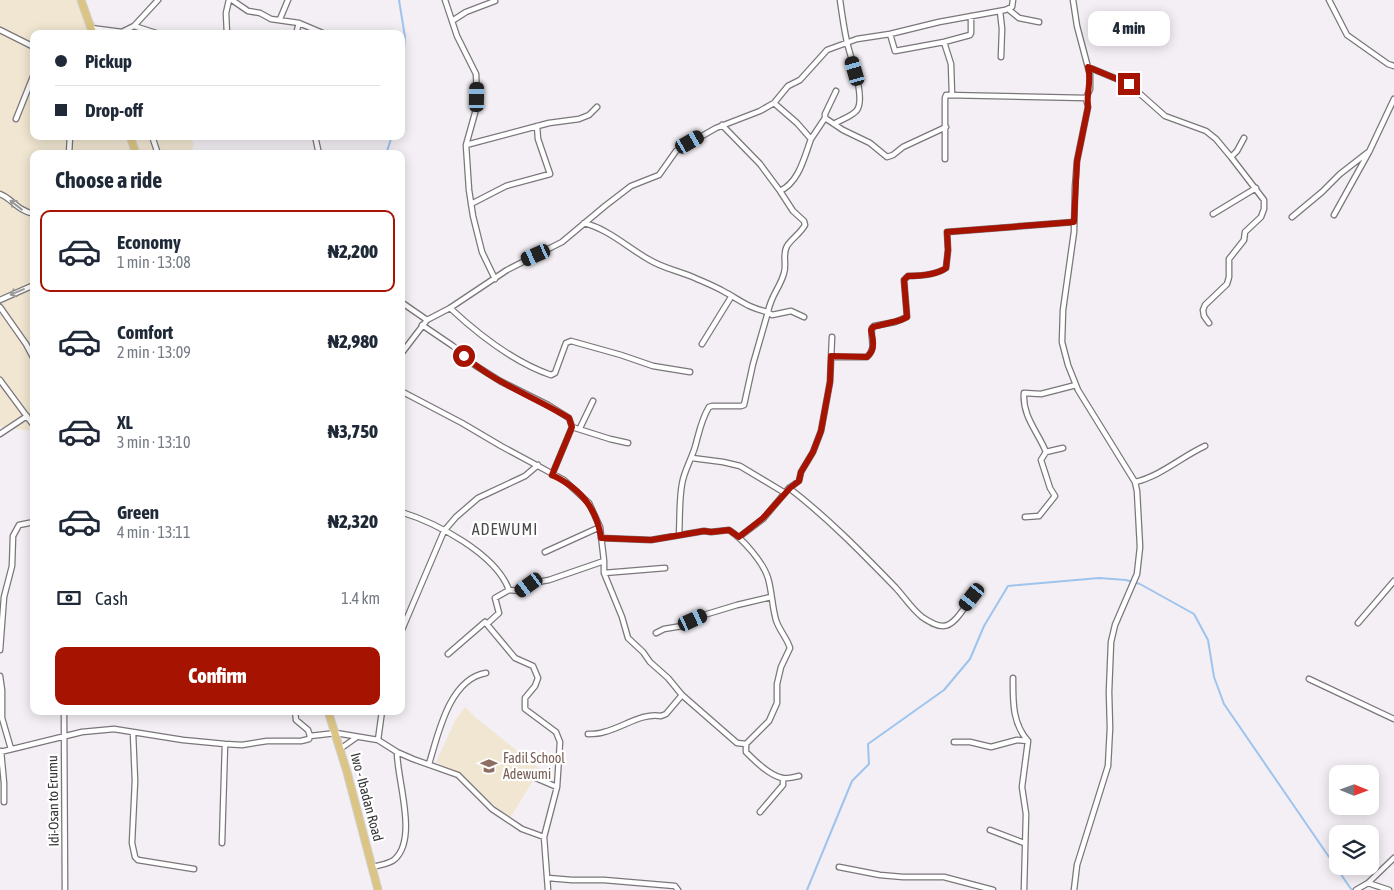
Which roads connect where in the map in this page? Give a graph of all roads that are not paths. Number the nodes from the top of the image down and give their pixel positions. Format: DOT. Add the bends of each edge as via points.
graph roads {
  1 [pos="81,0"];
  2 [pos="158,0"];
  3 [pos="230,0"];
  4 [pos="288,0"];
  5 [pos="445,0"];
  6 [pos="840,0"];
  7 [pos="1013,0"];
  8 [pos="1073,0"];
  9 [pos="1329,0"];
  10 [pos="495,1"];
  11 [pos="1008,9"];
  12 [pos="1000,11"];
  13 [pos="971,16"];
  14 [pos="280,20"];
  15 [pos="452,21"];
  16 [pos="1039,22"];
  17 [pos="299,24"];
  18 [pos="134,26"];
  19 [pos="0,30"];
  20 [pos="92,30"];
  21 [pos="128,30"];
  22 [pos="146,30"];
  23 [pos="227,30"];
  24 [pos="297,30"];
  25 [pos="315,30"];
  26 [pos="890,34"];
  27 [pos="846,42"];
  28 [pos="944,42"];
  29 [pos="30,45"];
  30 [pos="1000,57"];
  31 [pos="1394,66"];
  32 [pos="1088,67"];
  33 [pos="30,84"];
  34 [pos="836,91"];
  35 [pos="952,95"];
  36 [pos="1086,98"];
  37 [pos="1394,99"];
  38 [pos="774,104"];
  39 [pos="597,108"];
  40 [pos="824,118"];
  41 [pos="16,119"];
  42 [pos="834,124"];
  43 [pos="537,126"];
  44 [pos="722,126"];
  45 [pos="946,127"];
  46 [pos="1244,138"];
  47 [pos="810,140"];
  48 [pos="466,145"];
  49 [pos="1368,152"];
  50 [pos="1231,156"];
  51 [pos="945,158"];
  52 [pos="1256,188"];
  53 [pos="780,191"];
  54 [pos="0,194"];
  55 [pos="471,204"];
  56 [pos="30,212"];
  57 [pos="1213,214"];
  58 [pos="1334,215"];
  59 [pos="1292,217"];
  60 [pos="1074,222"];
  61 [pos="584,223"];
  62 [pos="495,279"];
  63 [pos="30,287"];
  64 [pos="731,297"];
  65 [pos="0,300"];
  66 [pos="405,305"];
  67 [pos="0,307"];
  68 [pos="450,308"];
  69 [pos="768,312"];
  70 [pos="804,316"];
  71 [pos="427,320"];
  72 [pos="1209,323"];
  73 [pos="422,325"];
  74 [pos="832,337"];
  75 [pos="702,344"];
  76 [pos="405,348"];
  77 [pos="30,352"];
  78 [pos="831,356"];
  79 [pos="690,372"];
  80 [pos="0,380"];
  81 [pos="1076,385"];
  82 [pos="405,393"];
  83 [pos="593,401"];
  84 [pos="27,416"];
  85 [pos="30,420"];
  86 [pos="572,427"];
  87 [pos="580,428"];
  88 [pos="0,434"];
  89 [pos="628,443"];
  90 [pos="1205,446"];
  91 [pos="1064,448"];
  92 [pos="1046,452"];
  93 [pos="692,458"];
  94 [pos="538,465"];
  95 [pos="552,475"];
  96 [pos="1135,482"];
  97 [pos="790,488"];
  98 [pos="785,493"];
  99 [pos="405,514"];
  100 [pos="1024,517"];
  101 [pos="30,523"];
  102 [pos="600,527"];
  103 [pos="444,531"];
  104 [pos="678,535"];
  105 [pos="739,537"];
  106 [pos="601,538"];
  107 [pos="545,552"];
  108 [pos="604,561"];
  109 [pos="665,568"];
  110 [pos="604,573"];
  111 [pos="1394,581"];
  112 [pos="509,590"];
  113 [pos="771,597"];
  114 [pos="972,597"];
  115 [pos="485,622"];
  116 [pos="405,623"];
  117 [pos="1358,623"];
  118 [pos="656,633"];
  119 [pos="0,650"];
  120 [pos="448,654"];
  121 [pos="486,673"];
  122 [pos="0,676"];
  123 [pos="1013,678"];
  124 [pos="1309,679"];
  125 [pos="682,695"];
  126 [pos="64,715"];
  127 [pos="295,715"];
  128 [pos="329,715"];
  129 [pos="381,715"];
  130 [pos="1394,719"];
  131 [pos="133,733"];
  132 [pos="336,733"];
  133 [pos="588,734"];
  134 [pos="310,736"];
  135 [pos="64,737"];
  136 [pos="357,737"];
  137 [pos="378,740"];
  138 [pos="954,742"];
  139 [pos="1028,742"];
  140 [pos="225,744"];
  141 [pos="746,744"];
  142 [pos="11,748"];
  143 [pos="340,748"];
  144 [pos="1,752"];
  145 [pos="397,752"];
  146 [pos="429,764"];
  147 [pos="524,773"];
  148 [pos="798,776"];
  149 [pos="784,778"];
  150 [pos="557,787"];
  151 [pos="4,802"];
  152 [pos="760,812"];
  153 [pos="990,830"];
  154 [pos="544,837"];
  155 [pos="222,843"];
  156 [pos="1024,843"];
  157 [pos="1394,858"];
  158 [pos="373,867"];
  159 [pos="839,867"];
  160 [pos="194,868"];
  161 [pos="548,878"];
  162 [pos="1368,882"];
  163 [pos="65,890"];
  164 [pos="378,890"];
  165 [pos="548,890"];
  166 [pos="678,890"];
  167 [pos="993,890"];
  168 [pos="1024,890"];
  169 [pos="1074,890"];
  170 [pos="1356,890"];
  171 [pos="1389,890"];
  1 -- 20 [label="main road"];
  2 -- 18 [label="street"];
  3 -- 14 [label="street" via="248,11"];
  3 -- 23 [label="street"];
  4 -- 14 [label="street"];
  5 -- 15 [label="street"];
  6 -- 27 [label="street"];
  7 -- 11 [label="street" via="1012,7"];
  8 -- 32 [label="street"];
  9 -- 31 [label="street" via="1347,35"];
  10 -- 15 [label="street"];
  11 -- 12 [label="street"];
  11 -- 16 [label="street" via="1019,18"];
  12 -- 13 [label="street"];
  12 -- 30 [label="street"];
  13 -- 26 [label="street"];
  13 -- 28 [label="street" via="970,34"];
  14 -- 17 [label="street"];
  15 -- 48 [label="street" via="478,84 475,113"];
  17 -- 24 [label="street"];
  17 -- 25 [label="street"];
  18 -- 21 [label="street"];
  18 -- 22 [label="street"];
  19 -- 29 [label="street"];
  26 -- 27 [label="street"];
  26 -- 28 [label="street" via="897,52"];
  27 -- 38 [label="street" via="823,53"];
  27 -- 42 [label="street" via="859,86 859,107 855,113"];
  28 -- 35 [label="street" via="952,68"];
  32 -- 36 [label="street" via="1090,88"];
  32 -- 50 [label="street" via="1129,84 1164,116 1206,131"];
  33 -- 41 [label="street"];
  34 -- 40 [label="street"];
  35 -- 36 [label="street"];
  35 -- 45 [label="street" via="945,98"];
  36 -- 60 [label="street" via="1088,107 1075,178"];
  37 -- 49 [label="street"];
  38 -- 44 [label="street"];
  38 -- 47 [label="street" via="797,123"];
  39 -- 43 [label="street" via="585,117"];
  40 -- 42 [label="street"];
  40 -- 47 [label="street"];
  42 -- 45 [label="street" via="870,143 887,157"];
  43 -- 48 [label="street"];
  43 -- 55 [label="street" via="550,174 506,186"];
  44 -- 53 [label="street" via="760,164"];
  44 -- 61 [label="street" via="676,151 659,175 631,186"];
  45 -- 51 [label="street"];
  46 -- 50 [label="street"];
  47 -- 53 [label="street" via="797,176"];
  48 -- 55 [label="street"];
  49 -- 58 [label="street"];
  49 -- 59 [label="street"];
  50 -- 52 [label="street"];
  52 -- 57 [label="street"];
  52 -- 72 [label="street" via="1264,200 1264,209 1229,259 1227,284 1205,305 1204,316"];
  53 -- 69 [label="street" via="793,211 804,220 805,226 786,247 785,272 771,298"];
  56 -- 54 [label="street, one-way"];
  55 -- 62 [label="street" via="482,252"];
  60 -- 78 [label="street" via="947,232 946,268 922,276 908,276 904,280 907,317 873,327 873,347 867,357"];
  60 -- 81 [label="street" via="1062,342"];
  61 -- 62 [label="street" via="562,242"];
  61 -- 64 [label="street" via="596,226 665,270 694,277"];
  62 -- 68 [label="street"];
  63 -- 65 [label="street, one-way"];
  64 -- 69 [label="street"];
  64 -- 75 [label="street"];
  66 -- 71 [label="street"];
  67 -- 77 [label="street"];
  68 -- 71 [label="street"];
  68 -- 79 [label="street" via="491,343 551,375 555,374 566,343 571,341 653,366"];
  69 -- 70 [label="street" via="772,315 791,311"];
  69 -- 93 [label="street" via="744,405 709,407"];
  71 -- 73 [label="street"];
  73 -- 76 [label="street"];
  73 -- 86 [label="street" via="473,364 569,418"];
  74 -- 78 [label="street"];
  78 -- 97 [label="street" via="821,431 799,481"];
  80 -- 84 [label="street"];
  81 -- 92 [label="street" via="1041,394 1024,393 1026,414"];
  81 -- 96 [label="street"];
  82 -- 94 [label="street"];
  83 -- 87 [label="street"];
  84 -- 85 [label="street"];
  84 -- 88 [label="street"];
  86 -- 87 [label="street"];
  86 -- 95 [label="street"];
  87 -- 89 [label="street"];
  90 -- 96 [label="street" via="1158,473"];
  91 -- 92 [label="street"];
  92 -- 100 [label="street" via="1041,460 1055,496 1039,516"];
  93 -- 98 [label="street" via="740,466"];
  93 -- 104 [label="street" via="682,483"];
  94 -- 95 [label="street"];
  94 -- 103 [label="street" via="525,476 478,498"];
  95 -- 102 [label="street" via="564,480 589,503"];
  96 -- 169 [label="street" via="1140,547 1136,578 1111,642 1108,766 1080,856"];
  97 -- 98 [label="street"];
  97 -- 114 [label="street" via="814,507 916,611 934,625 953,622"];
  98 -- 105 [label="street" via="763,518"];
  99 -- 103 [label="street"];
  101 -- 119 [label="street" via="19,525 13,536"];
  102 -- 106 [label="street"];
  102 -- 107 [label="street"];
  103 -- 112 [label="street" via="480,553 504,578"];
  103 -- 116 [label="street"];
  104 -- 105 [label="street" via="729,530"];
  104 -- 106 [label="street" via="651,540"];
  105 -- 113 [label="street" via="764,568"];
  106 -- 108 [label="street"];
  108 -- 110 [label="street"];
  108 -- 112 [label="street" via="532,583 520,591"];
  109 -- 110 [label="street"];
  110 -- 125 [label="street" via="628,638"];
  111 -- 117 [label="street"];
  112 -- 115 [label="street" via="495,598 499,613 487,624"];
  113 -- 118 [label="street" via="704,615 682,626"];
  113 -- 141 [label="street" via="778,626 790,648 781,667 776,703 769,721"];
  115 -- 120 [label="street"];
  115 -- 150 [label="street" via="515,658 533,666 538,678 525,698 525,709 556,732 560,742"];
  121 -- 146 [label="street" via="466,682 452,699"];
  122 -- 142 [label="street" via="2,718"];
  123 -- 139 [label="street" via="1014,710 1020,732"];
  124 -- 130 [label="street"];
  125 -- 133 [label="street" via="666,714 643,718 604,733"];
  125 -- 141 [label="street" via="737,743"];
  126 -- 135 [label="street, Idi-Osan to Erumu"];
  127 -- 134 [label="street"];
  128 -- 132 [label="main road, Iwo - Ibadan Road"];
  129 -- 137 [label="street"];
  131 -- 135 [label="street" via="114,729"];
  131 -- 140 [label="street"];
  131 -- 160 [label="street" via="135,781 131,836 135,857"];
  132 -- 134 [label="street"];
  132 -- 136 [label="street"];
  132 -- 143 [label="main road, Iwo - Ibadan Road"];
  134 -- 140 [label="street" via="301,741"];
  135 -- 142 [label="street"];
  135 -- 163 [label="street, Idi-Osan to Erumu"];
  136 -- 137 [label="street"];
  136 -- 143 [label="street"];
  137 -- 145 [label="street"];
  138 -- 139 [label="street" via="991,747 1016,740"];
  139 -- 156 [label="street" via="1022,787 1026,814"];
  140 -- 155 [label="street"];
  141 -- 149 [label="street" via="746,752 756,762"];
  142 -- 144 [label="street"];
  143 -- 158 [label="main road, Iwo - Ibadan Road"];
  144 -- 151 [label="street"];
  145 -- 146 [label="street"];
  145 -- 158 [label="street" via="406,825 402,849 394,860"];
  146 -- 154 [label="street" via="458,775 498,813 522,829"];
  147 -- 150 [label="street"];
  148 -- 149 [label="street"];
  149 -- 152 [label="street" via="783,785"];
  150 -- 154 [label="street"];
  153 -- 156 [label="street"];
  154 -- 161 [label="street"];
  156 -- 168 [label="street"];
  157 -- 162 [label="street"];
  158 -- 164 [label="main road, Iwo - Ibadan Road"];
  159 -- 167 [label="street" via="880,876 944,877"];
  161 -- 165 [label="street"];
  161 -- 166 [label="street" via="675,886"];
  162 -- 170 [label="street"];
  162 -- 171 [label="street"];
}
